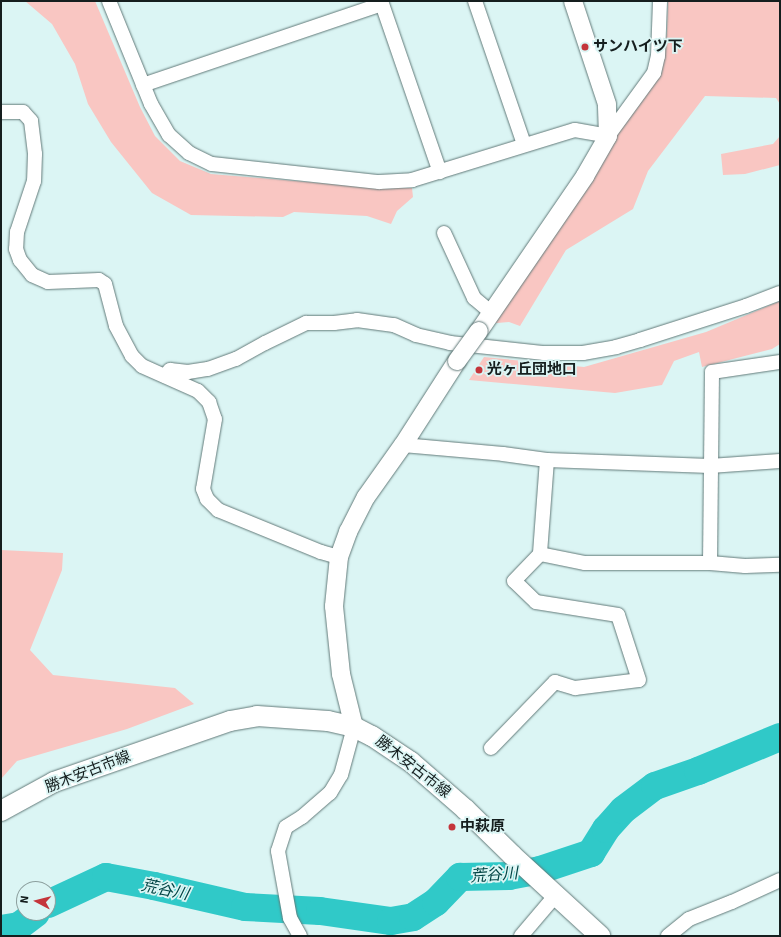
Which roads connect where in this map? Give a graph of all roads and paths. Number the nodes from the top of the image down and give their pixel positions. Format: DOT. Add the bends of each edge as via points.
graph roads {
  1 [pos="109,1"];
  2 [pos="475,1"];
  3 [pos="573,1"];
  4 [pos="660,1"];
  5 [pos="382,2"];
  6 [pos="143,85"];
  7 [pos="1,112"];
  8 [pos="608,136"];
  9 [pos="524,144"];
  10 [pos="440,172"];
  11 [pos="444,233"];
  12 [pos="780,293"];
  13 [pos="492,313"];
  14 [pos="780,362"];
  15 [pos="165,376"];
  16 [pos="403,445"];
  17 [pos="547,460"];
  18 [pos="780,461"];
  19 [pos="710,466"];
  20 [pos="540,554"];
  21 [pos="339,557"];
  22 [pos="710,563"];
  23 [pos="780,565"];
  24 [pos="354,727"];
  25 [pos="490,748"];
  26 [pos="1,811"];
  27 [pos="780,880"];
  28 [pos="550,892"];
  29 [pos="300,936"];
  30 [pos="521,936"];
  31 [pos="600,936"];
  32 [pos="668,936"];
  1 -- 6 [label="street"];
  2 -- 9 [label="street"];
  3 -- 8 [label="street" via="607,104"];
  4 -- 8 [label="street" via="658,56 654,73"];
  5 -- 6 [label="street"];
  5 -- 10 [label="street"];
  6 -- 10 [label="street" via="169,135 188,153 212,164 379,182 412,180"];
  7 -- 15 [label="street" via="23,112 30,121 35,154 34,181 17,232 16,249 20,260 32,275 48,282 99,280 105,284 116,326 132,356 142,366"];
  8 -- 9 [label="street" via="576,130"];
  8 -- 13 [label="street" via="585,176"];
  9 -- 10 [label="street"];
  11 -- 13 [label="street" via="474,298"];
  12 -- 15 [label="street" via="640,340 583,353 544,353 450,343 416,335 394,325 357,320 306,323 236,359 208,369 188,372 170,370"];
  13 -- 16 [label="street, bridge" via="457,361"];
  14 -- 19 [label="street" via="712,372"];
  15 -- 21 [label="street" via="198,391 209,402 215,419 203,489 206,499 218,510"];
  16 -- 17 [label="street"];
  16 -- 21 [label="street" via="366,497 348,532"];
  17 -- 19 [label="street"];
  17 -- 20 [label="street"];
  18 -- 19 [label="street"];
  19 -- 22 [label="street"];
  20 -- 22 [label="street" via="585,563"];
  20 -- 25 [label="street" via="514,581 536,602 618,615 639,680 575,688 556,682"];
  21 -- 24 [label="street" via="334,606 341,674"];
  22 -- 23 [label="street"];
  24 -- 26 [label="main road, 勝木安古市線" via="328,721 284,717 256,716 230,721 54,782"];
  24 -- 28 [label="main road, 勝木安古市線" via="411,762 465,809"];
  24 -- 29 [label="street" via="341,775 330,793 286,827 278,851 290,918"];
  27 -- 32 [label="street" via="689,919"];
  28 -- 30 [label="street"];
  28 -- 31 [label="main road, 勝木安古市線"];
}
